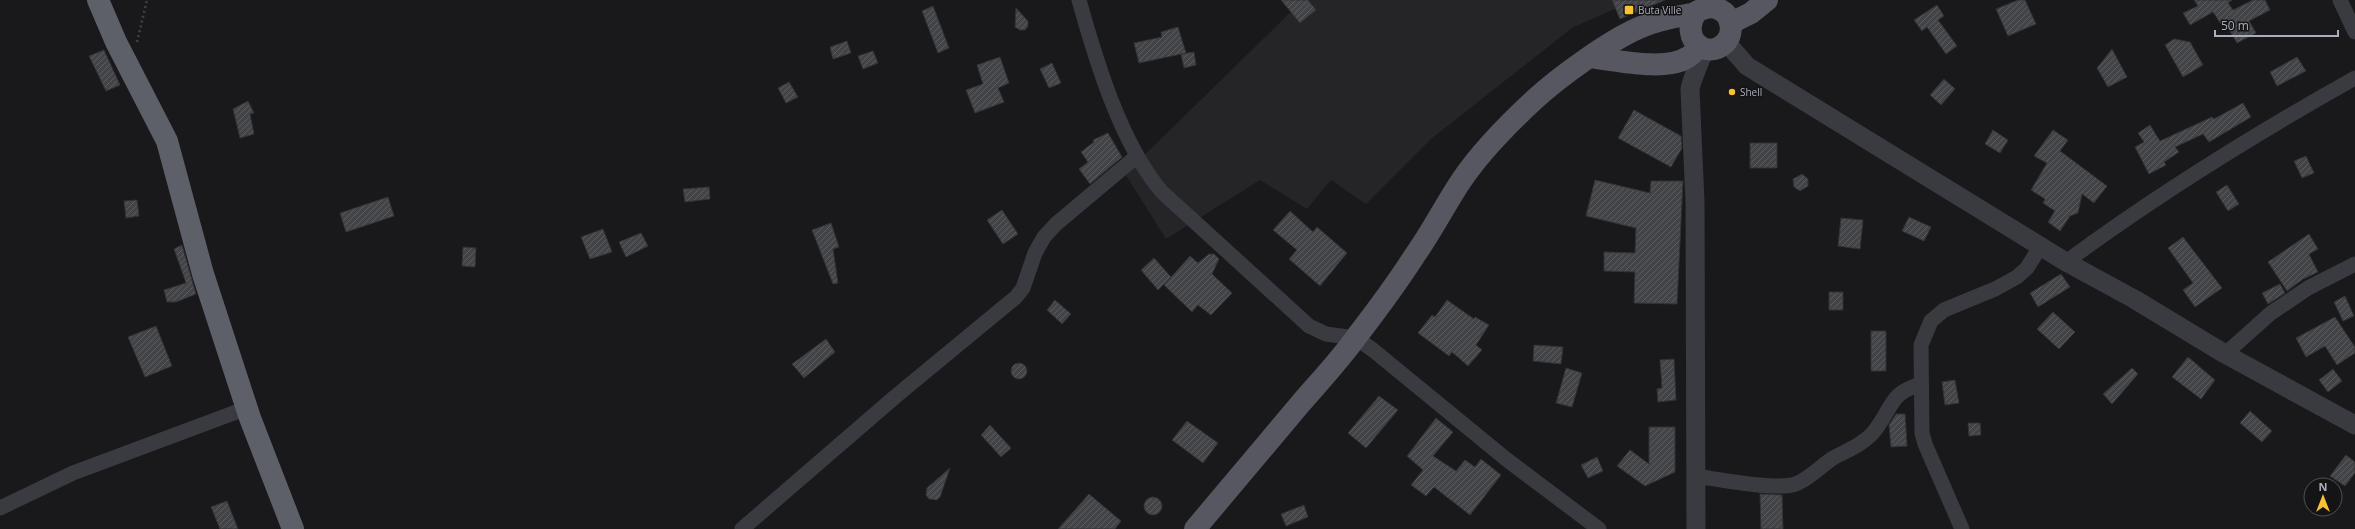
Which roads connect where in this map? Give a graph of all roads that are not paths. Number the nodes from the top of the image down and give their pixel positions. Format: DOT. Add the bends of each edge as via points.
graph roads {
  1 [pos="98,0"];
  2 [pos="1079,0"];
  3 [pos="1767,0"];
  4 [pos="2340,0"];
  5 [pos="1709,7"];
  6 [pos="2355,32"];
  7 [pos="1728,33"];
  8 [pos="1702,47"];
  9 [pos="1590,57"];
  10 [pos="2355,78"];
  11 [pos="1137,156"];
  12 [pos="2040,247"];
  13 [pos="2066,262"];
  14 [pos="2355,264"];
  15 [pos="1356,338"];
  16 [pos="2225,354"];
  17 [pos="1921,384"];
  18 [pos="247,408"];
  19 [pos="2355,425"];
  20 [pos="1695,476"];
  21 [pos="0,508"];
  22 [pos="293,529"];
  23 [pos="742,529"];
  24 [pos="1195,529"];
  25 [pos="1600,529"];
  26 [pos="1696,529"];
  27 [pos="1962,529"];
  1 -- 18 [label="highway" via="167,142 203,274"];
  2 -- 11 [label="street" via="1090,38 1126,134"];
  3 -- 7 [label="main road"];
  4 -- 6 [label="street"];
  5 -- 7 [label="main road" via="1727,15"];
  5 -- 8 [label="main road" via="1690,22 1692,40"];
  5 -- 9 [label="main road" via="1640,27"];
  7 -- 8 [label="main road" via="1716,48"];
  7 -- 12 [label="street" via="1747,66"];
  8 -- 9 [label="main road" via="1688,58 1658,65"];
  8 -- 20 [label="street" via="1701,63 1692,77 1690,89 1695,202"];
  9 -- 15 [label="main road" via="1535,99 1497,136 1462,180 1416,254"];
  10 -- 13 [label="street" via="2191,174"];
  11 -- 15 [label="street" via="1146,174 1185,216 1309,326 1326,334"];
  11 -- 23 [label="street" via="1044,237 1035,253 1023,288 1016,297"];
  12 -- 13 [label="street"];
  12 -- 17 [label="street" via="2018,277 1944,310 1931,321 1921,345"];
  13 -- 16 [label="street" via="2134,299"];
  14 -- 16 [label="street" via="2308,288 2271,313"];
  15 -- 24 [label="main road"];
  15 -- 25 [label="street" via="1391,363 1506,459"];
  16 -- 19 [label="street"];
  17 -- 20 [label="street" via="1906,388 1895,397 1876,430 1869,437 1797,484 1760,485"];
  17 -- 27 [label="street" via="1922,433 1925,444"];
  18 -- 21 [label="street" via="73,473"];
  18 -- 22 [label="highway"];
  20 -- 26 [label="street"];
}
